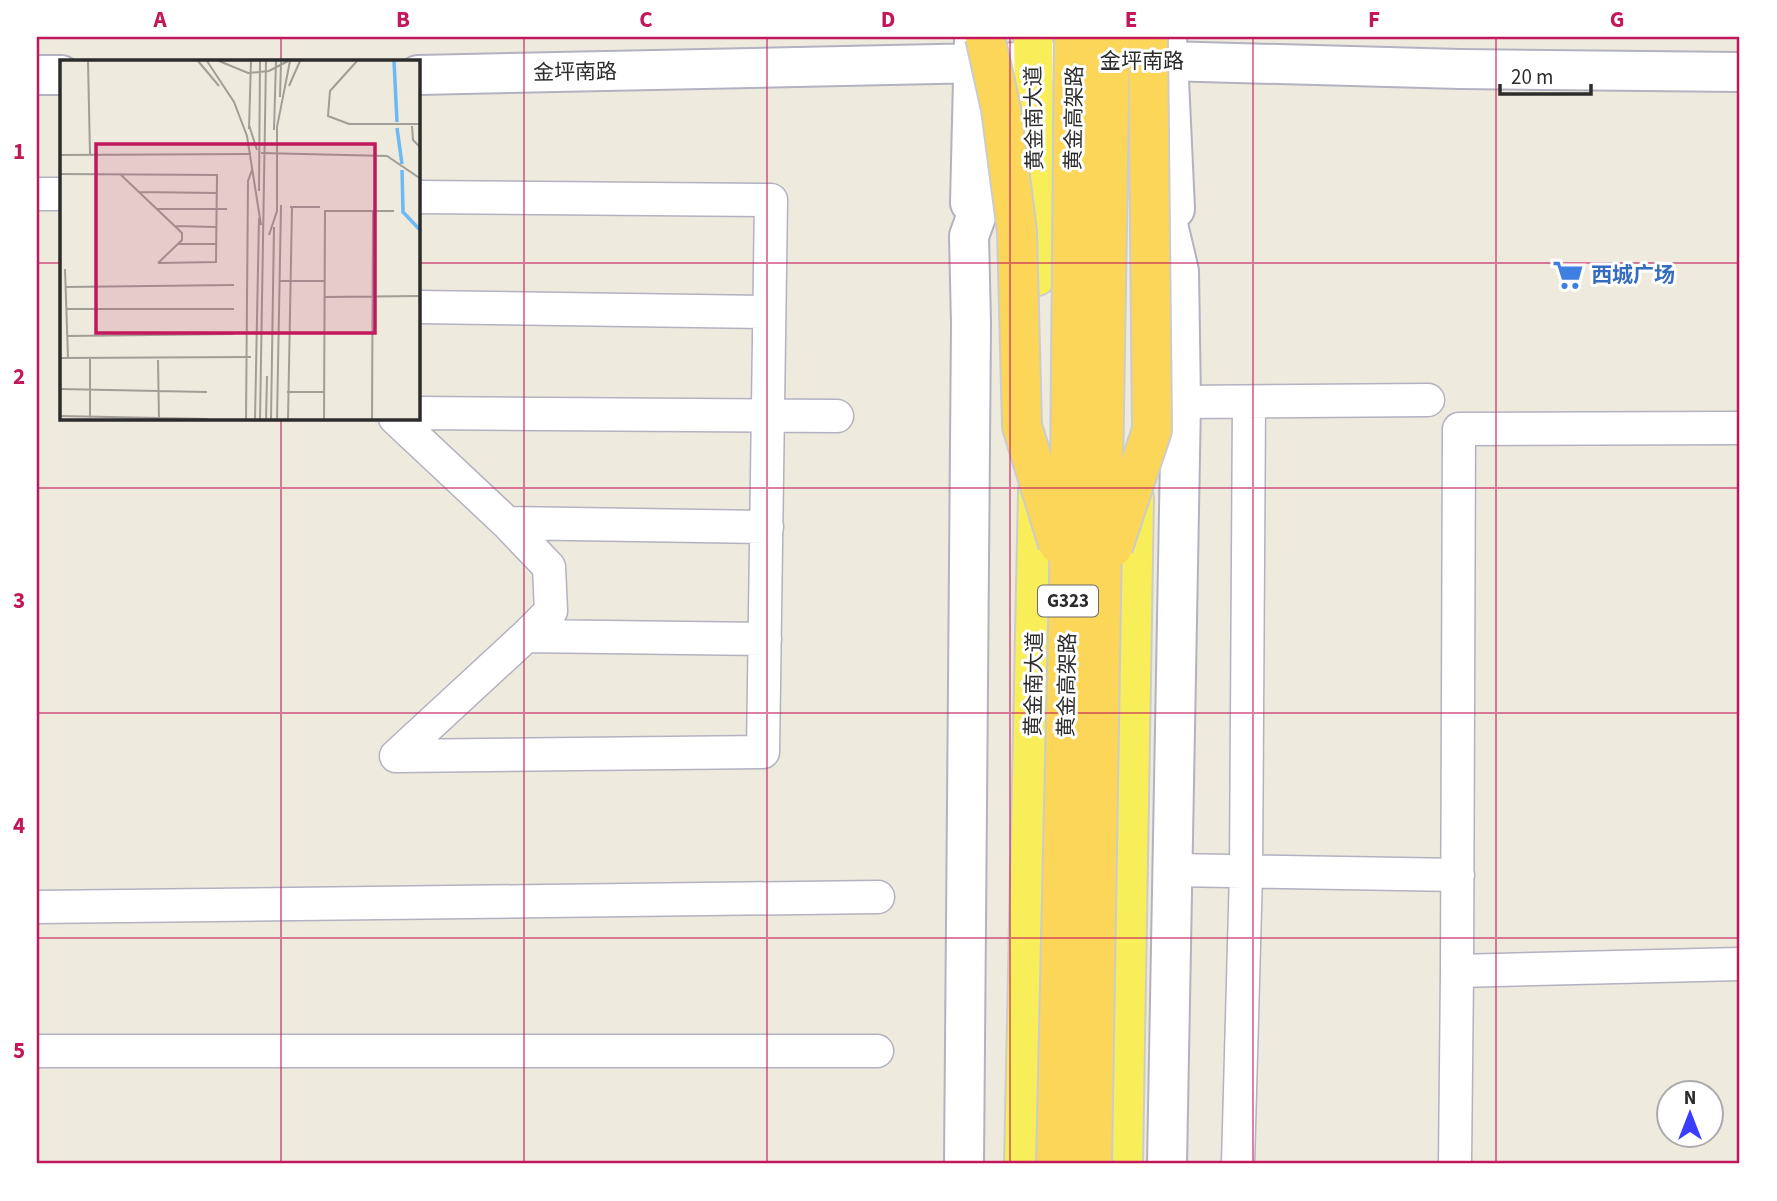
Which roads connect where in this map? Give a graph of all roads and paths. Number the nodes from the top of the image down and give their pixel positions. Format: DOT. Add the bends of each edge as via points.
graph roads {
  1 [pos="1074,37"];
  2 [pos="1141,43"];
  3 [pos="978,45"];
  4 [pos="1030,45"];
  5 [pos="1740,72"];
  6 [pos="37,75"];
  7 [pos="60,75"];
  8 [pos="420,75"];
  9 [pos="37,194"];
  10 [pos="60,194"];
  11 [pos="420,197"];
  12 [pos="969,236"];
  13 [pos="420,307"];
  14 [pos="769,312"];
  15 [pos="1429,400"];
  16 [pos="1181,402"];
  17 [pos="1249,402"];
  18 [pos="1135,406"];
  19 [pos="420,413"];
  20 [pos="768,416"];
  21 [pos="837,416"];
  22 [pos="397,420"];
  23 [pos="1740,428"];
  24 [pos="507,523"];
  25 [pos="767,527"];
  26 [pos="1085,582"];
  27 [pos="526,636"];
  28 [pos="765,639"];
  29 [pos="1173,870"];
  30 [pos="1246,872"];
  31 [pos="1458,875"];
  32 [pos="878,897"];
  33 [pos="37,907"];
  34 [pos="1740,964"];
  35 [pos="1457,971"];
  36 [pos="37,1051"];
  37 [pos="877,1051"];
  38 [pos="964,1164"];
  39 [pos="1024,1164"];
  40 [pos="1056,1164"];
  41 [pos="1092,1164"];
  42 [pos="1123,1164"];
  43 [pos="1167,1164"];
  44 [pos="1238,1164"];
  45 [pos="1455,1164"];
  1 -- 26 [label="highway, 黄金高架路 / G323, bridge"];
  2 -- 4 [label="street, 金坪南路"];
  2 -- 5 [label="street, 金坪南路" via="1460,69"];
  2 -- 16 [label="street" via="1179,271"];
  2 -- 18 [label="main road"];
  2 -- 26 [label="highway, 黄金高架路 / G323, bridge"];
  3 -- 4 [label="street, 金坪南路"];
  3 -- 8 [label="street, 金坪南路"];
  3 -- 12 [label="street"];
  3 -- 26 [label="highway, bridge" via="1001,109 1017,231 1021,426"];
  4 -- 12 [label="street"];
  4 -- 39 [label="main road, 黄金南大道" via="1040,423"];
  6 -- 7 [label="street"];
  9 -- 10 [label="street"];
  11 -- 14 [label="street" via="771,200"];
  12 -- 38 [label="street"];
  13 -- 14 [label="street"];
  14 -- 20 [label="street"];
  15 -- 17 [label="street"];
  16 -- 17 [label="street"];
  16 -- 18 [label="street"];
  16 -- 29 [label="street"];
  17 -- 30 [label="street"];
  18 -- 42 [label="main road"];
  19 -- 20 [label="street"];
  20 -- 21 [label="street"];
  20 -- 25 [label="street"];
  22 -- 24 [label="street"];
  23 -- 31 [label="street" via="1459,429"];
  24 -- 25 [label="street"];
  24 -- 27 [label="street" via="549,567 551,611"];
  25 -- 28 [label="street"];
  26 -- 40 [label="highway, 黄金高架路 / G323, bridge"];
  26 -- 41 [label="highway, 黄金高架路 / G323, bridge"];
  27 -- 28 [label="street"];
  27 -- 28 [label="street" via="396,757 764,752"];
  29 -- 30 [label="street"];
  29 -- 43 [label="street"];
  30 -- 31 [label="street"];
  30 -- 44 [label="street"];
  31 -- 35 [label="street"];
  32 -- 33 [label="street"];
  34 -- 35 [label="street"];
  35 -- 45 [label="street"];
  36 -- 37 [label="street"];
}
